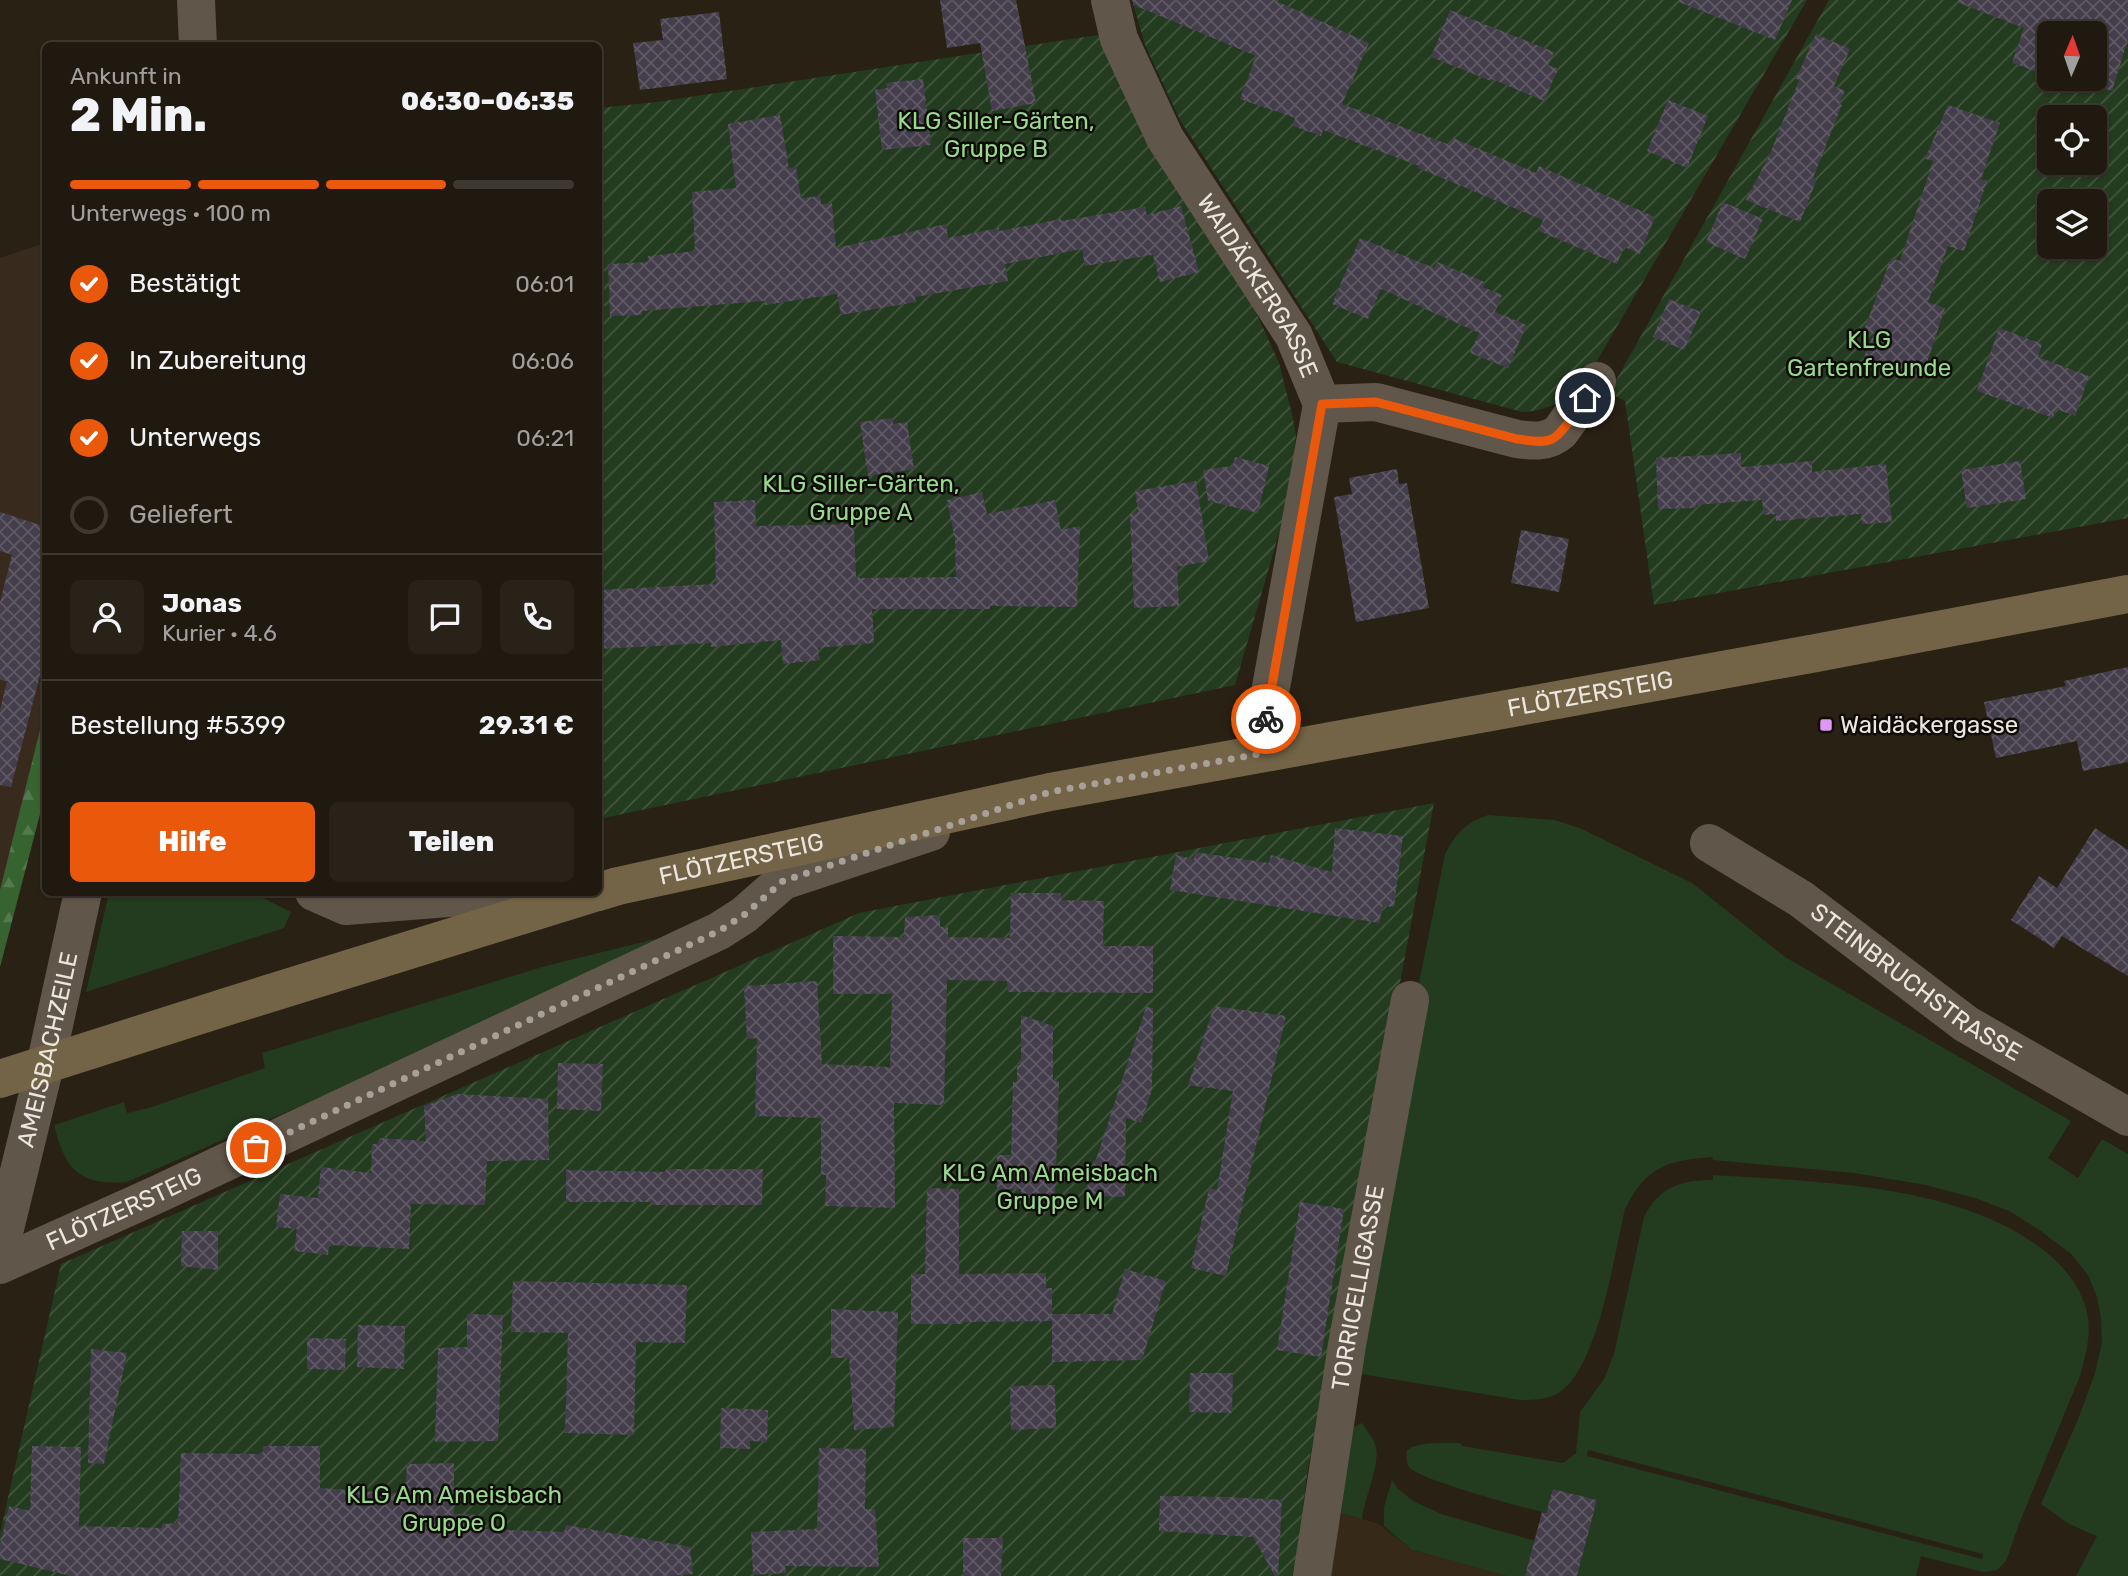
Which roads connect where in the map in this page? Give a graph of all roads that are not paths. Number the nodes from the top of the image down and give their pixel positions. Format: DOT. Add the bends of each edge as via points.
graph roads {
  1 [pos="196,0"];
  2 [pos="1110,0"];
  3 [pos="198,42"];
  4 [pos="1597,381"];
  5 [pos="1322,404"];
  6 [pos="2128,594"];
  7 [pos="1259,754"];
  8 [pos="1050,792"];
  9 [pos="1710,844"];
  10 [pos="603,889"];
  11 [pos="82,896"];
  12 [pos="323,896"];
  13 [pos="475,896"];
  14 [pos="581,896"];
  15 [pos="1410,1000"];
  16 [pos="0,1079"];
  17 [pos="2128,1117"];
  18 [pos="0,1249"];
  19 [pos="0,1265"];
  20 [pos="1311,1576"];
  1 -- 3 [label="street"];
  2 -- 5 [label="street, WAIDÄCKERGASSE" via="1119,39 1165,138 1294,336"];
  4 -- 5 [label="street" via="1560,432 1552,439 1537,441 1376,402"];
  5 -- 7 [label="street, WAIDÄCKERGASSE"];
  6 -- 7 [label="main road, FLÖTZERSTEIG"];
  7 -- 8 [label="main road, FLÖTZERSTEIG"];
  8 -- 10 [label="main road, FLÖTZERSTEIG"];
  8 -- 19 [label="street, FLÖTZERSTEIG" via="783,881 719,931"];
  9 -- 17 [label="street, STEINBRUCHSTRASSE" via="1801,899 1966,1024"];
  11 -- 18 [label="street, AMEISBACHZEILE"];
  12 -- 13 [label="street" via="346,906"];
  14 -- 16 [label="main road, FLÖTZERSTEIG"];
  15 -- 20 [label="street, TORRICELLIGASSE"];
}
